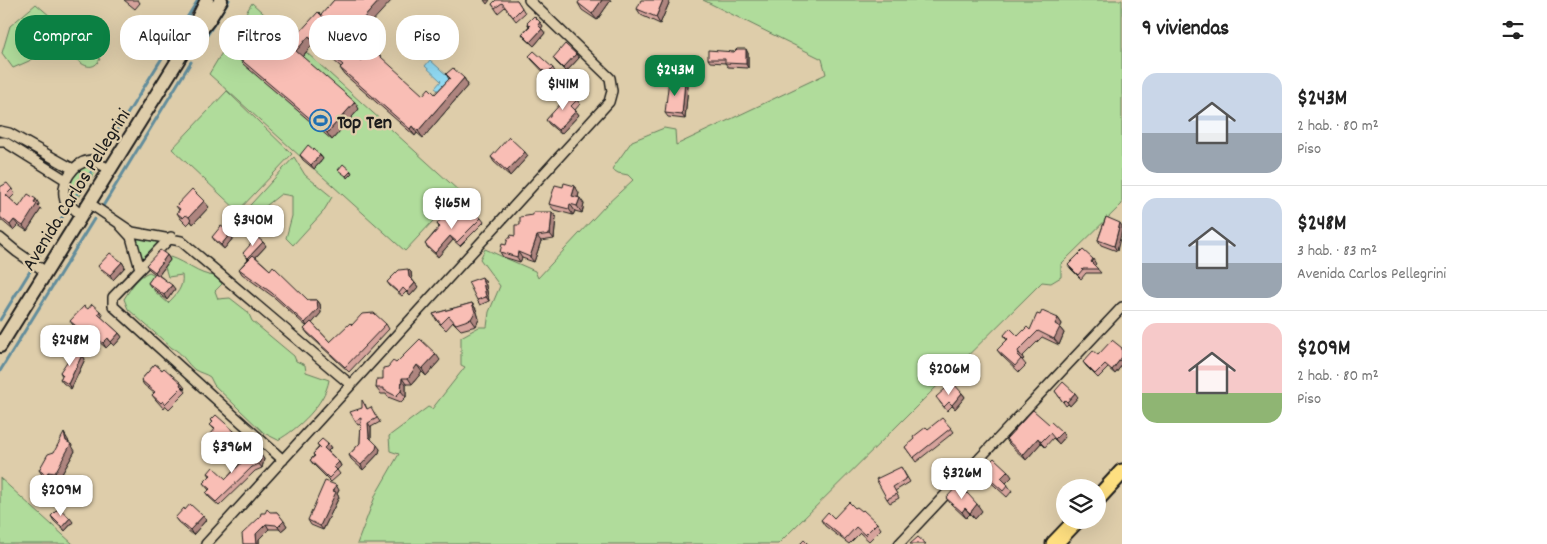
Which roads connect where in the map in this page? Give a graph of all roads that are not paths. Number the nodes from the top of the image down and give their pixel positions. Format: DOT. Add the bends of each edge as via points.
graph roads {
  1 [pos="207,0"];
  2 [pos="221,0"];
  3 [pos="529,0"];
  4 [pos="198,15"];
  5 [pos="209,19"];
  6 [pos="178,60"];
  7 [pos="0,131"];
  8 [pos="0,142"];
  9 [pos="110,168"];
  10 [pos="73,170"];
  11 [pos="66,180"];
  12 [pos="89,203"];
  13 [pos="80,215"];
  14 [pos="120,225"];
  15 [pos="171,237"];
  16 [pos="0,238"];
  17 [pos="140,269"];
  18 [pos="46,272"];
  19 [pos="1122,307"];
  20 [pos="0,346"];
  21 [pos="351,385"];
  22 [pos="283,460"];
  23 [pos="1122,472"];
  24 [pos="1106,489"];
  25 [pos="1068,529"];
  26 [pos="206,544"];
  27 [pos="899,544"];
  28 [pos="1054,544"];
  1 -- 4 [label="main road, Avenida Carlos Pellegrini"];
  2 -- 5 [label="main road, Avenida Carlos Pellegrini"];
  3 -- 21 [label="street" via="610,78 612,91 609,102"];
  6 -- 9 [label="main road, Avenida Carlos Pellegrini"];
  7 -- 10 [label="street" via="9,132"];
  8 -- 11 [label="street"];
  9 -- 10 [label="street" via="90,160"];
  9 -- 12 [label="main road, Avenida Carlos Pellegrini"];
  10 -- 11 [label="street"];
  11 -- 13 [label="street" via="65,201"];
  12 -- 13 [label="main road, Avenida Carlos Pellegrini"];
  12 -- 14 [label="street"];
  13 -- 18 [label="main road, Avenida Carlos Pellegrini"];
  14 -- 15 [label="street" via="132,232"];
  14 -- 17 [label="street" via="131,237"];
  15 -- 17 [label="street"];
  15 -- 21 [label="street" via="181,241"];
  16 -- 18 [label="street"];
  17 -- 22 [label="street" via="113,297 113,306"];
  18 -- 20 [label="main road, Avenida Carlos Pellegrini"];
  19 -- 27 [label="street"];
  21 -- 22 [label="street"];
  22 -- 26 [label="street"];
  23 -- 24 [label="highway"];
  25 -- 28 [label="highway"];
}
